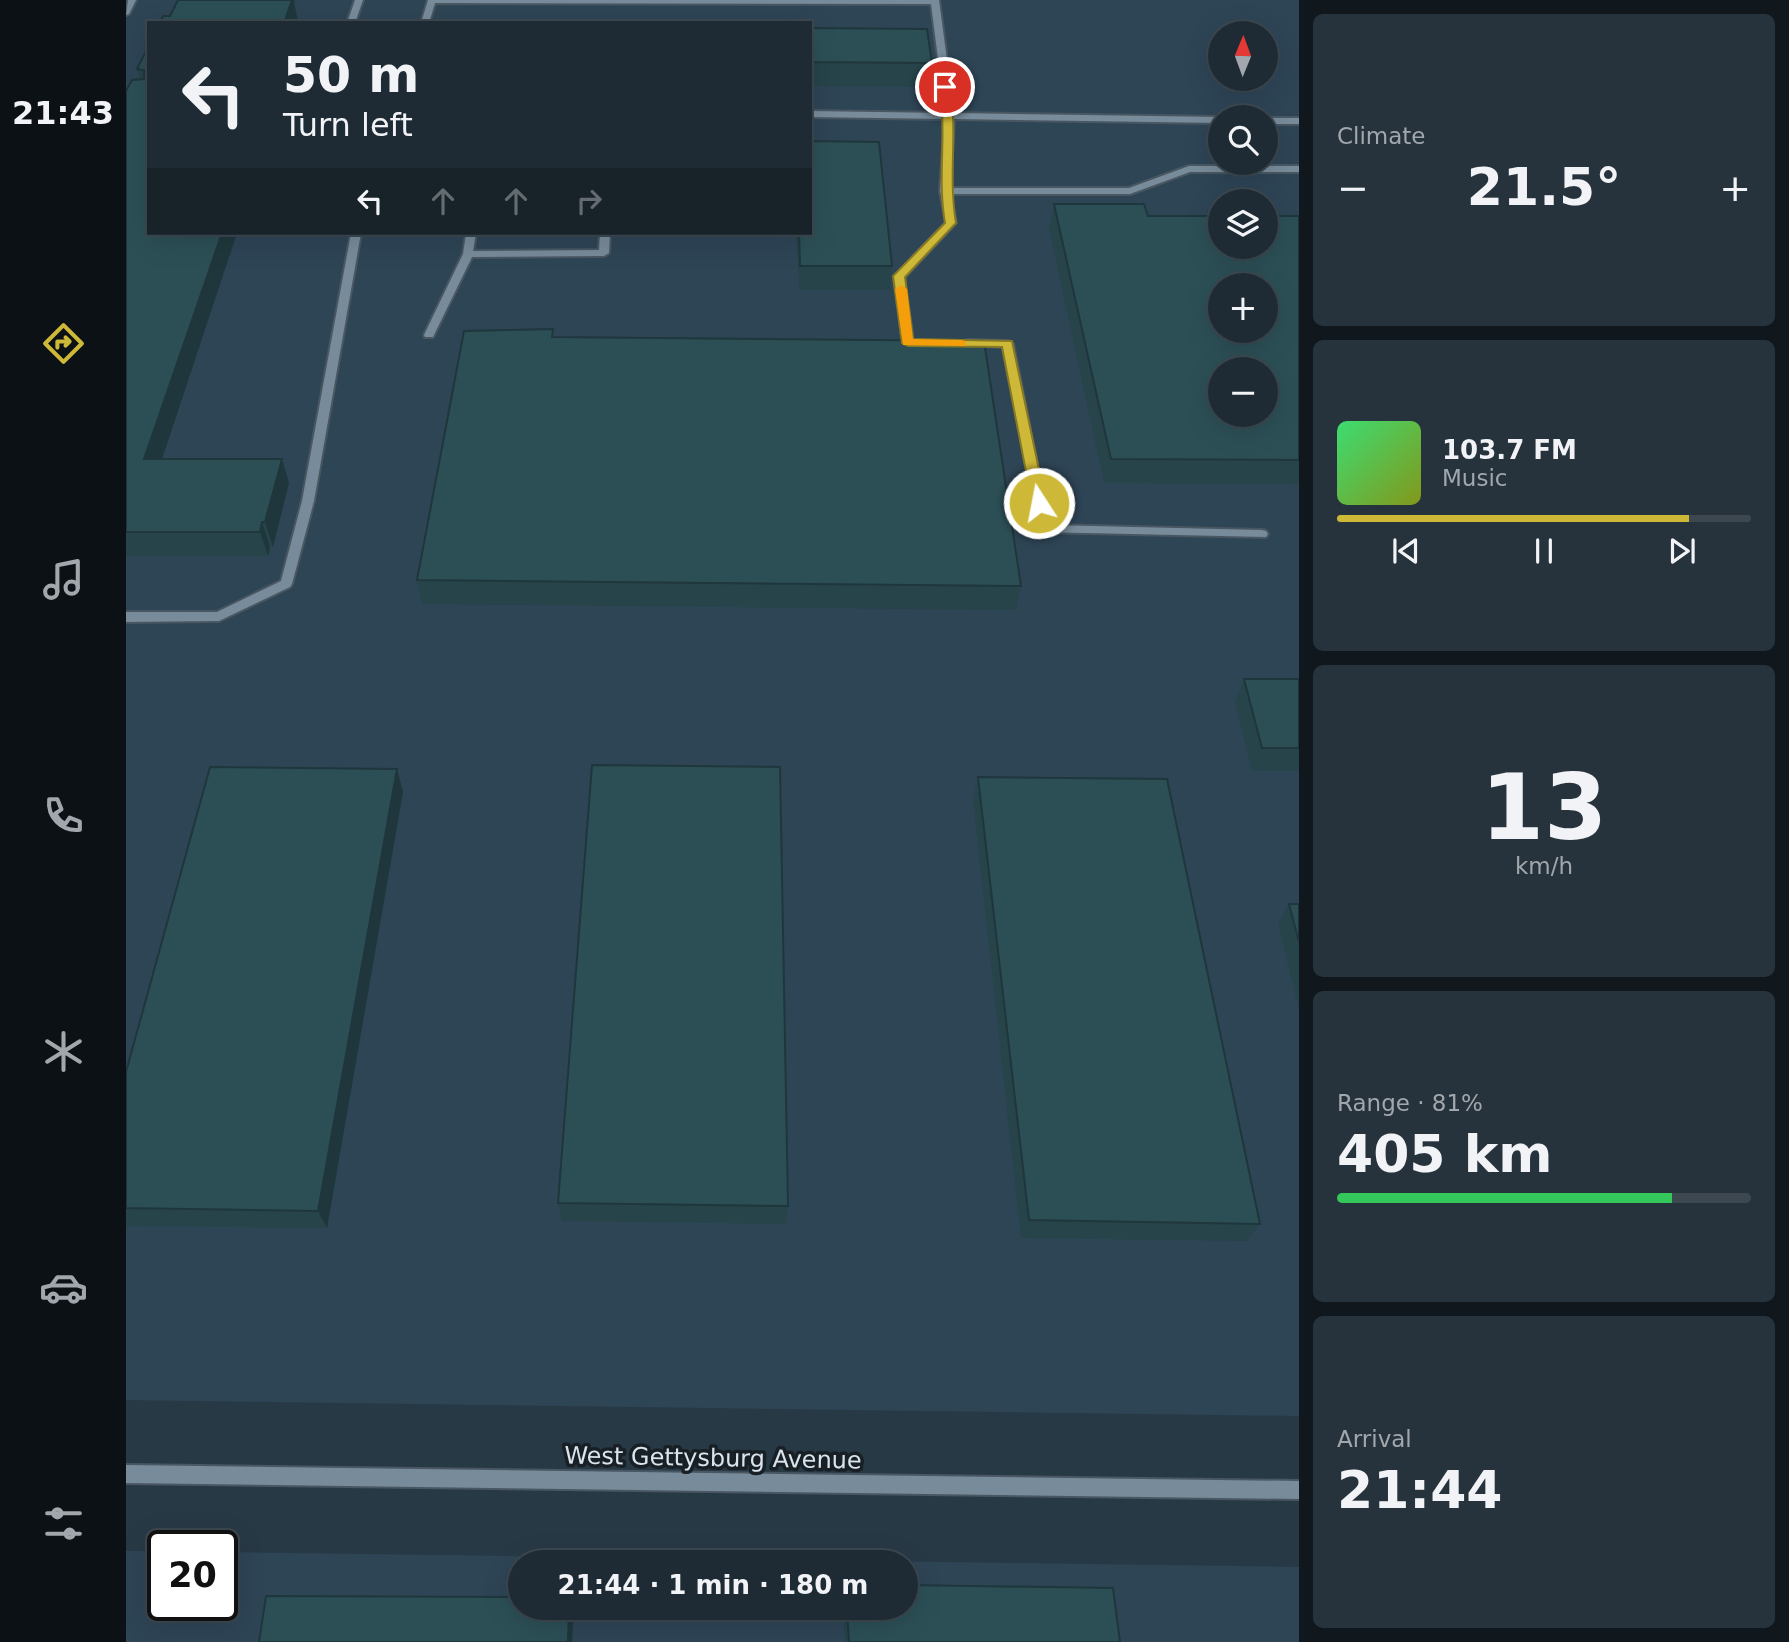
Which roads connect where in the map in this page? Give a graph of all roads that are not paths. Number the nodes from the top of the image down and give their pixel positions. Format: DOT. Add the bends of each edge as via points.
graph roads {
  1 [pos="132,0"];
  2 [pos="359,0"];
  3 [pos="432,0"];
  4 [pos="935,1"];
  5 [pos="126,12"];
  6 [pos="352,21"];
  7 [pos="426,21"];
  8 [pos="926,39"];
  9 [pos="939,39"];
  10 [pos="812,114"];
  11 [pos="950,116"];
  12 [pos="1208,120"];
  13 [pos="1278,121"];
  14 [pos="1299,121"];
  15 [pos="1299,169"];
  16 [pos="945,191"];
  17 [pos="356,235"];
  18 [pos="471,235"];
  19 [pos="605,235"];
  20 [pos="468,254"];
  21 [pos="429,335"];
  22 [pos="933,343"];
  23 [pos="958,343"];
  24 [pos="1262,534"];
  25 [pos="126,617"];
  26 [pos="126,1474"];
  27 [pos="1299,1490"];
  1 -- 5 [label="street"];
  2 -- 6 [label="street"];
  3 -- 4 [label="street"];
  3 -- 7 [label="street"];
  4 -- 9 [label="street"];
  8 -- 9 [label="street"];
  9 -- 11 [label="street"];
  10 -- 11 [label="street"];
  11 -- 12 [label="street"];
  11 -- 16 [label="street"];
  13 -- 14 [label="street"];
  15 -- 16 [label="street" via="1189,169 1130,191"];
  16 -- 22 [label="street" via="951,223 899,276 908,343"];
  17 -- 25 [label="street" via="308,501 286,584 219,616"];
  18 -- 20 [label="street"];
  19 -- 20 [label="street" via="604,253"];
  20 -- 21 [label="street"];
  23 -- 24 [label="street" via="1008,344 1044,529"];
  26 -- 27 [label="street, West Gettysburg Avenue"];
}
